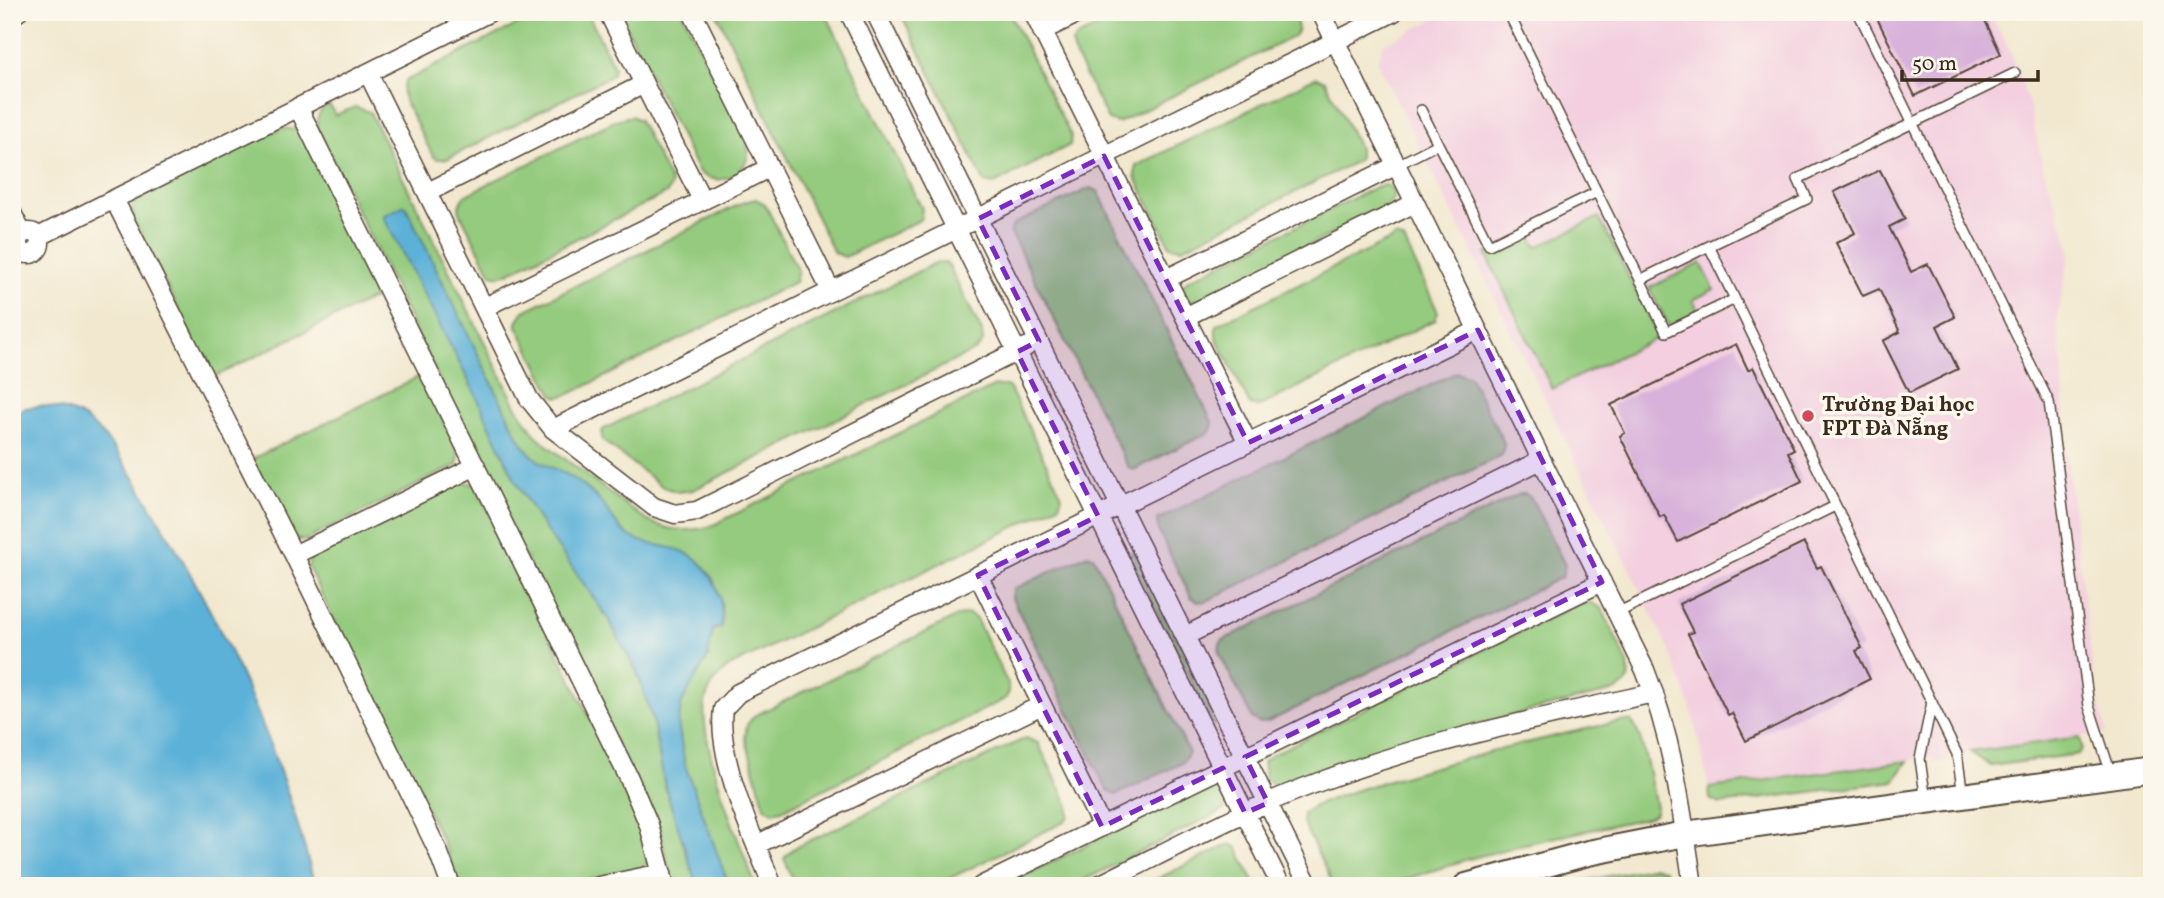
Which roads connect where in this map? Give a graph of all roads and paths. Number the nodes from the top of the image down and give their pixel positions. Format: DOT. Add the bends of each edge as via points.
graph roads {
  1 [pos="18,12"];
  2 [pos="490,12"];
  3 [pos="608,12"];
  4 [pos="692,12"];
  5 [pos="849,12"];
  6 [pos="875,12"];
  7 [pos="1033,12"];
  8 [pos="1081,12"];
  9 [pos="1321,12"];
  10 [pos="1394,12"];
  11 [pos="1857,12"];
  12 [pos="12,15"];
  13 [pos="1512,20"];
  14 [pos="1042,31"];
  15 [pos="1336,41"];
  16 [pos="368,73"];
  17 [pos="2015,73"];
  18 [pos="644,84"];
  19 [pos="298,107"];
  20 [pos="1421,110"];
  21 [pos="1912,123"];
  22 [pos="1438,144"];
  23 [pos="1104,156"];
  24 [pos="1397,165"];
  25 [pos="769,167"];
  26 [pos="428,192"];
  27 [pos="1597,192"];
  28 [pos="114,199"];
  29 [pos="702,200"];
  30 [pos="12,203"];
  31 [pos="1415,203"];
  32 [pos="978,219"];
  33 [pos="956,229"];
  34 [pos="33,235"];
  35 [pos="1709,246"];
  36 [pos="1166,279"];
  37 [pos="1640,280"];
  38 [pos="831,291"];
  39 [pos="1735,299"];
  40 [pos="485,307"];
  41 [pos="1185,317"];
  42 [pos="1478,330"];
  43 [pos="1039,341"];
  44 [pos="1017,352"];
  45 [pos="553,429"];
  46 [pos="1248,443"];
  47 [pos="1541,460"];
  48 [pos="476,466"];
  49 [pos="1120,505"];
  50 [pos="1836,506"];
  51 [pos="1098,516"];
  52 [pos="294,555"];
  53 [pos="978,575"];
  54 [pos="1602,582"];
  55 [pos="1617,612"];
  56 [pos="1185,636"];
  57 [pos="1654,694"];
  58 [pos="1931,702"];
  59 [pos="1042,705"];
  60 [pos="1245,757"];
  61 [pos="1223,768"];
  62 [pos="2152,770"];
  63 [pos="2111,775"];
  64 [pos="1963,796"];
  65 [pos="1926,801"];
  66 [pos="1268,803"];
  67 [pos="1245,813"];
  68 [pos="1102,827"];
  69 [pos="1685,834"];
  70 [pos="756,845"];
  71 [pos="664,880"];
  72 [pos="452,886"];
  73 [pos="599,886"];
  74 [pos="773,886"];
  75 [pos="981,886"];
  76 [pos="1097,886"];
  77 [pos="1281,886"];
  78 [pos="1309,886"];
  79 [pos="1466,886"];
  80 [pos="1693,886"];
  1 -- 12 [label="street"];
  2 -- 16 [label="street"];
  3 -- 18 [label="street"];
  4 -- 25 [label="street"];
  5 -- 33 [label="street"];
  6 -- 32 [label="street"];
  7 -- 14 [label="street"];
  8 -- 14 [label="street"];
  9 -- 15 [label="street"];
  10 -- 15 [label="street"];
  11 -- 21 [label="lane"];
  13 -- 27 [label="lane"];
  14 -- 23 [label="street"];
  15 -- 23 [label="street"];
  15 -- 24 [label="street"];
  16 -- 19 [label="street"];
  16 -- 26 [label="street"];
  17 -- 21 [label="lane"];
  18 -- 26 [label="street"];
  18 -- 29 [label="street"];
  19 -- 28 [label="street"];
  19 -- 48 [label="street"];
  20 -- 22 [label="lane"];
  21 -- 35 [label="lane" via="1798,179 1807,199"];
  21 -- 63 [label="lane" via="2049,402 2089,706"];
  22 -- 24 [label="lane"];
  22 -- 27 [label="lane" via="1489,245"];
  23 -- 32 [label="street"];
  23 -- 36 [label="street"];
  24 -- 31 [label="street"];
  24 -- 36 [label="street"];
  25 -- 29 [label="street"];
  25 -- 38 [label="street"];
  26 -- 40 [label="street"];
  27 -- 37 [label="lane"];
  28 -- 34 [label="street"];
  28 -- 52 [label="street"];
  29 -- 40 [label="street"];
  30 -- 34 [label="lane"];
  31 -- 41 [label="street"];
  31 -- 42 [label="street"];
  32 -- 33 [label="street"];
  32 -- 43 [label="street"];
  33 -- 38 [label="street"];
  33 -- 44 [label="street"];
  35 -- 37 [label="lane"];
  35 -- 39 [label="lane"];
  36 -- 41 [label="street"];
  37 -- 39 [label="lane" via="1665,332"];
  38 -- 45 [label="street"];
  39 -- 50 [label="lane"];
  40 -- 45 [label="street" via="529,399"];
  41 -- 46 [label="street"];
  42 -- 46 [label="street"];
  42 -- 47 [label="street"];
  43 -- 44 [label="street"];
  43 -- 49 [label="street"];
  44 -- 45 [label="street" via="686,514 654,507"];
  44 -- 51 [label="street"];
  46 -- 49 [label="street"];
  47 -- 54 [label="street"];
  47 -- 56 [label="street"];
  48 -- 52 [label="street"];
  48 -- 71 [label="street" via="628,776 649,825"];
  49 -- 51 [label="street"];
  49 -- 56 [label="street"];
  50 -- 55 [label="lane"];
  50 -- 58 [label="lane"];
  51 -- 53 [label="street"];
  51 -- 61 [label="street"];
  52 -- 72 [label="street"];
  53 -- 59 [label="street"];
  53 -- 70 [label="street" via="738,693 727,703 724,740"];
  54 -- 55 [label="street"];
  54 -- 60 [label="street"];
  55 -- 57 [label="street"];
  56 -- 60 [label="street"];
  57 -- 66 [label="street" via="1427,747 1319,781"];
  57 -- 69 [label="street" via="1674,765"];
  58 -- 64 [label="lane" via="1957,754"];
  58 -- 65 [label="lane" via="1920,759"];
  59 -- 68 [label="street"];
  59 -- 70 [label="street"];
  60 -- 61 [label="street"];
  60 -- 66 [label="street"];
  61 -- 67 [label="street"];
  61 -- 68 [label="street"];
  62 -- 63 [label="street"];
  63 -- 64 [label="street"];
  64 -- 65 [label="street"];
  65 -- 69 [label="street"];
  66 -- 67 [label="street"];
  66 -- 78 [label="street"];
  67 -- 76 [label="street"];
  67 -- 77 [label="street"];
  68 -- 75 [label="street"];
  69 -- 79 [label="street" via="1588,853"];
  69 -- 80 [label="street"];
  70 -- 74 [label="street"];
  71 -- 73 [label="street"];
}
